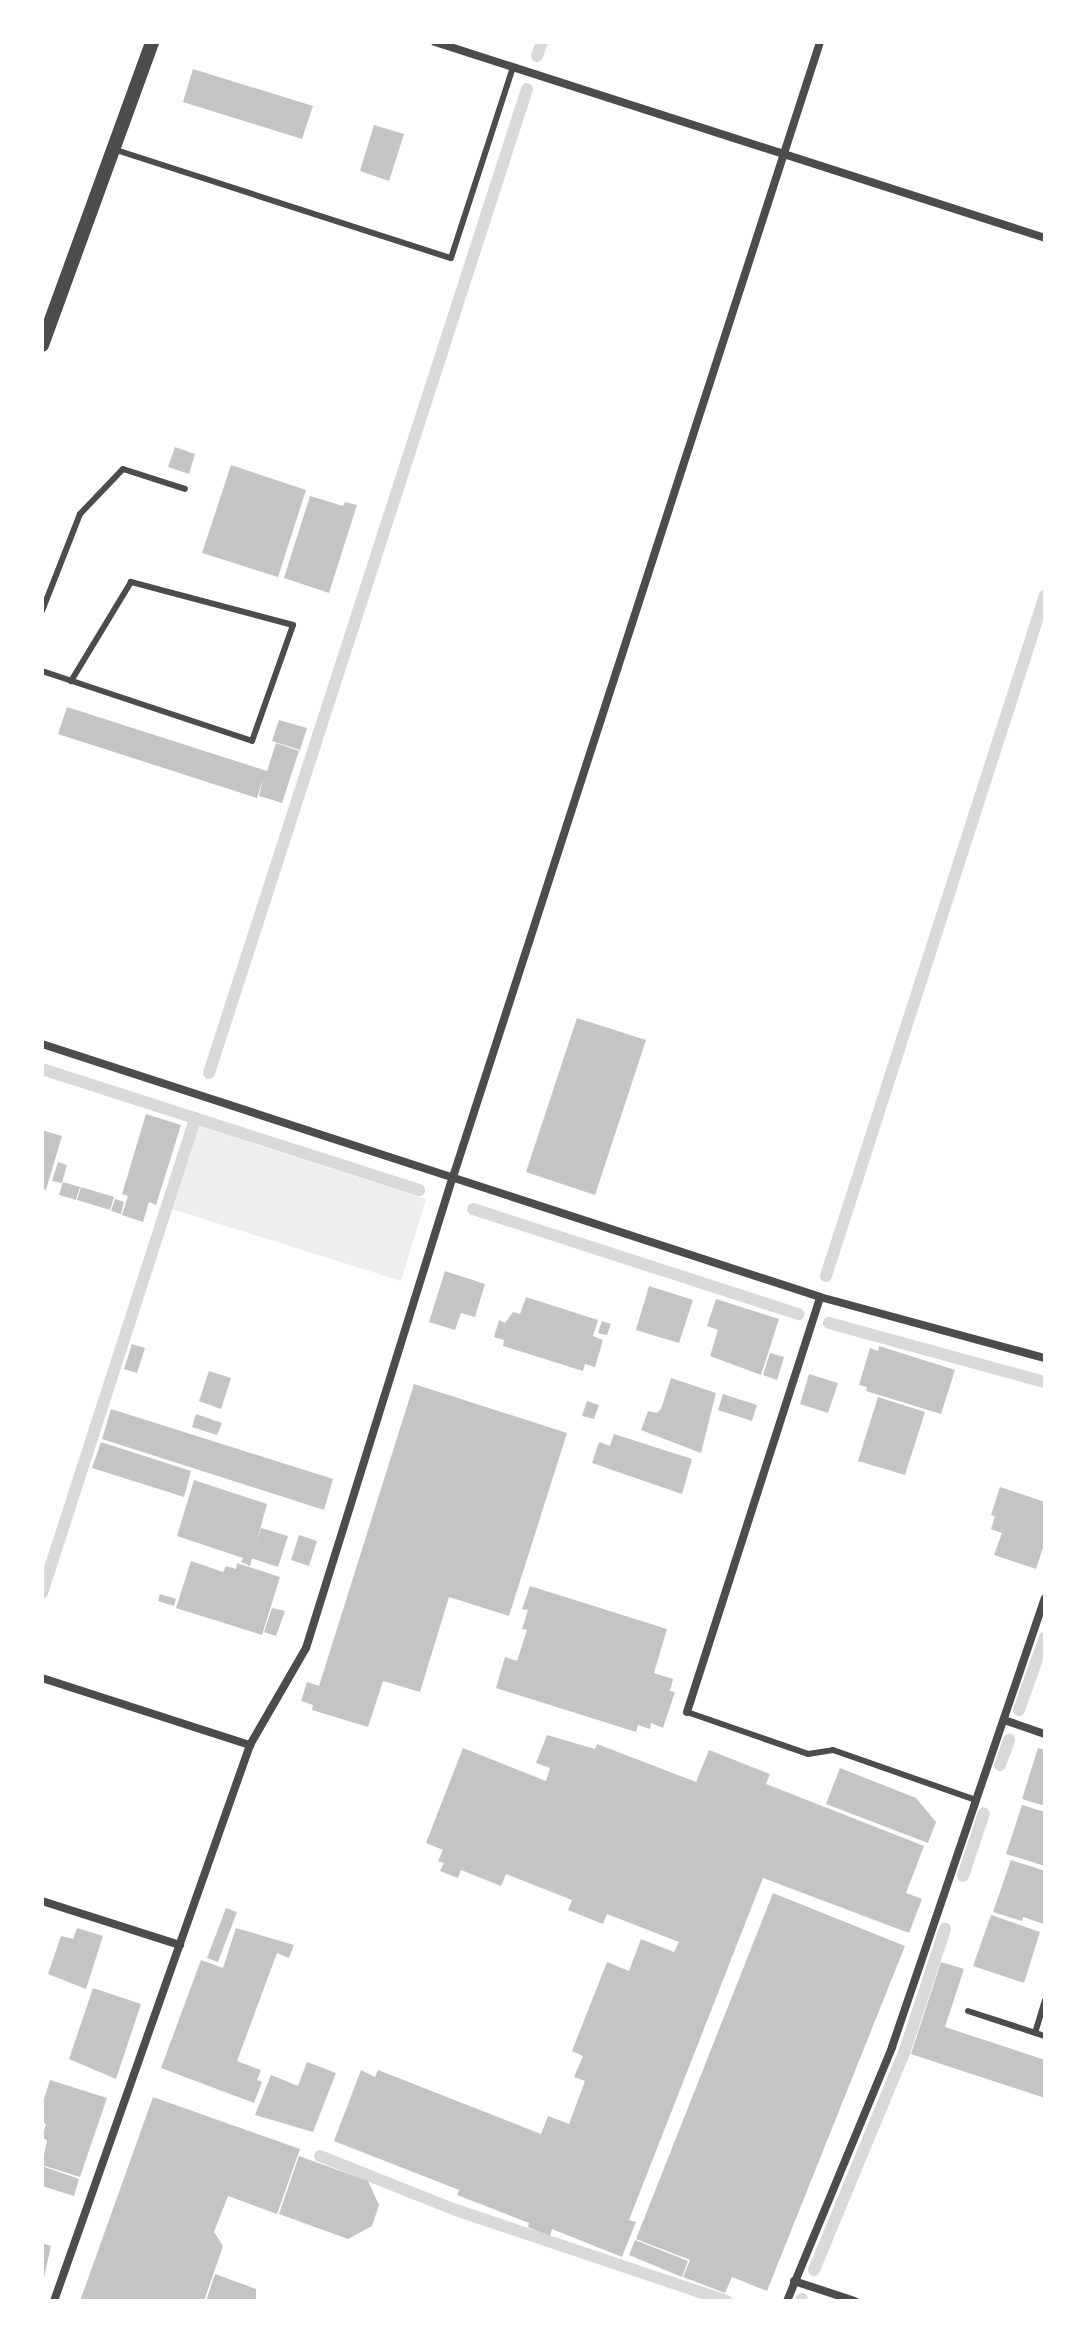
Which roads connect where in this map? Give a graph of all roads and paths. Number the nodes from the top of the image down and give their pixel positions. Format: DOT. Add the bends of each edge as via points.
graph roads {
  1 [pos="152,42"];
  2 [pos="435,42"];
  3 [pos="820,42"];
  4 [pos="513,67"];
  5 [pos="113,149"];
  6 [pos="784,154"];
  7 [pos="1045,238"];
  8 [pos="42,345"];
  9 [pos="185,489"];
  10 [pos="42,611"];
  11 [pos="42,671"];
  12 [pos="71,681"];
  13 [pos="42,1044"];
  14 [pos="453,1177"];
  15 [pos="820,1297"];
  16 [pos="1045,1358"];
  17 [pos="1045,1598"];
  18 [pos="42,1678"];
  19 [pos="687,1712"];
  20 [pos="1004,1720"];
  21 [pos="1045,1734"];
  22 [pos="250,1745"];
  23 [pos="976,1800"];
  24 [pos="42,1901"];
  25 [pos="180,1945"];
  26 [pos="1045,2001"];
  27 [pos="968,2011"];
  28 [pos="1035,2033"];
  29 [pos="1045,2036"];
  30 [pos="794,2281"];
  31 [pos="54,2301"];
  32 [pos="787,2301"];
  33 [pos="855,2301"];
  1 -- 5 [label="street"];
  2 -- 4 [label="street"];
  3 -- 6 [label="street"];
  4 -- 5 [label="lane" via="451,258"];
  4 -- 6 [label="street"];
  5 -- 8 [label="street"];
  6 -- 7 [label="street"];
  6 -- 14 [label="street"];
  9 -- 10 [label="lane" via="123,469 80,514"];
  11 -- 12 [label="lane"];
  12 -- 12 [label="lane" via="252,741 293,625 131,582"];
  13 -- 14 [label="street"];
  14 -- 15 [label="street"];
  14 -- 22 [label="street" via="306,1648"];
  15 -- 16 [label="street"];
  15 -- 19 [label="street"];
  17 -- 20 [label="street"];
  18 -- 22 [label="street"];
  19 -- 23 [label="lane" via="808,1754 833,1750"];
  20 -- 21 [label="street"];
  20 -- 23 [label="street"];
  22 -- 25 [label="street"];
  23 -- 30 [label="street" via="892,2047"];
  24 -- 25 [label="street"];
  25 -- 31 [label="street"];
  26 -- 28 [label="lane"];
  27 -- 28 [label="lane"];
  28 -- 29 [label="lane"];
  30 -- 32 [label="street"];
  30 -- 33 [label="street"];
}
